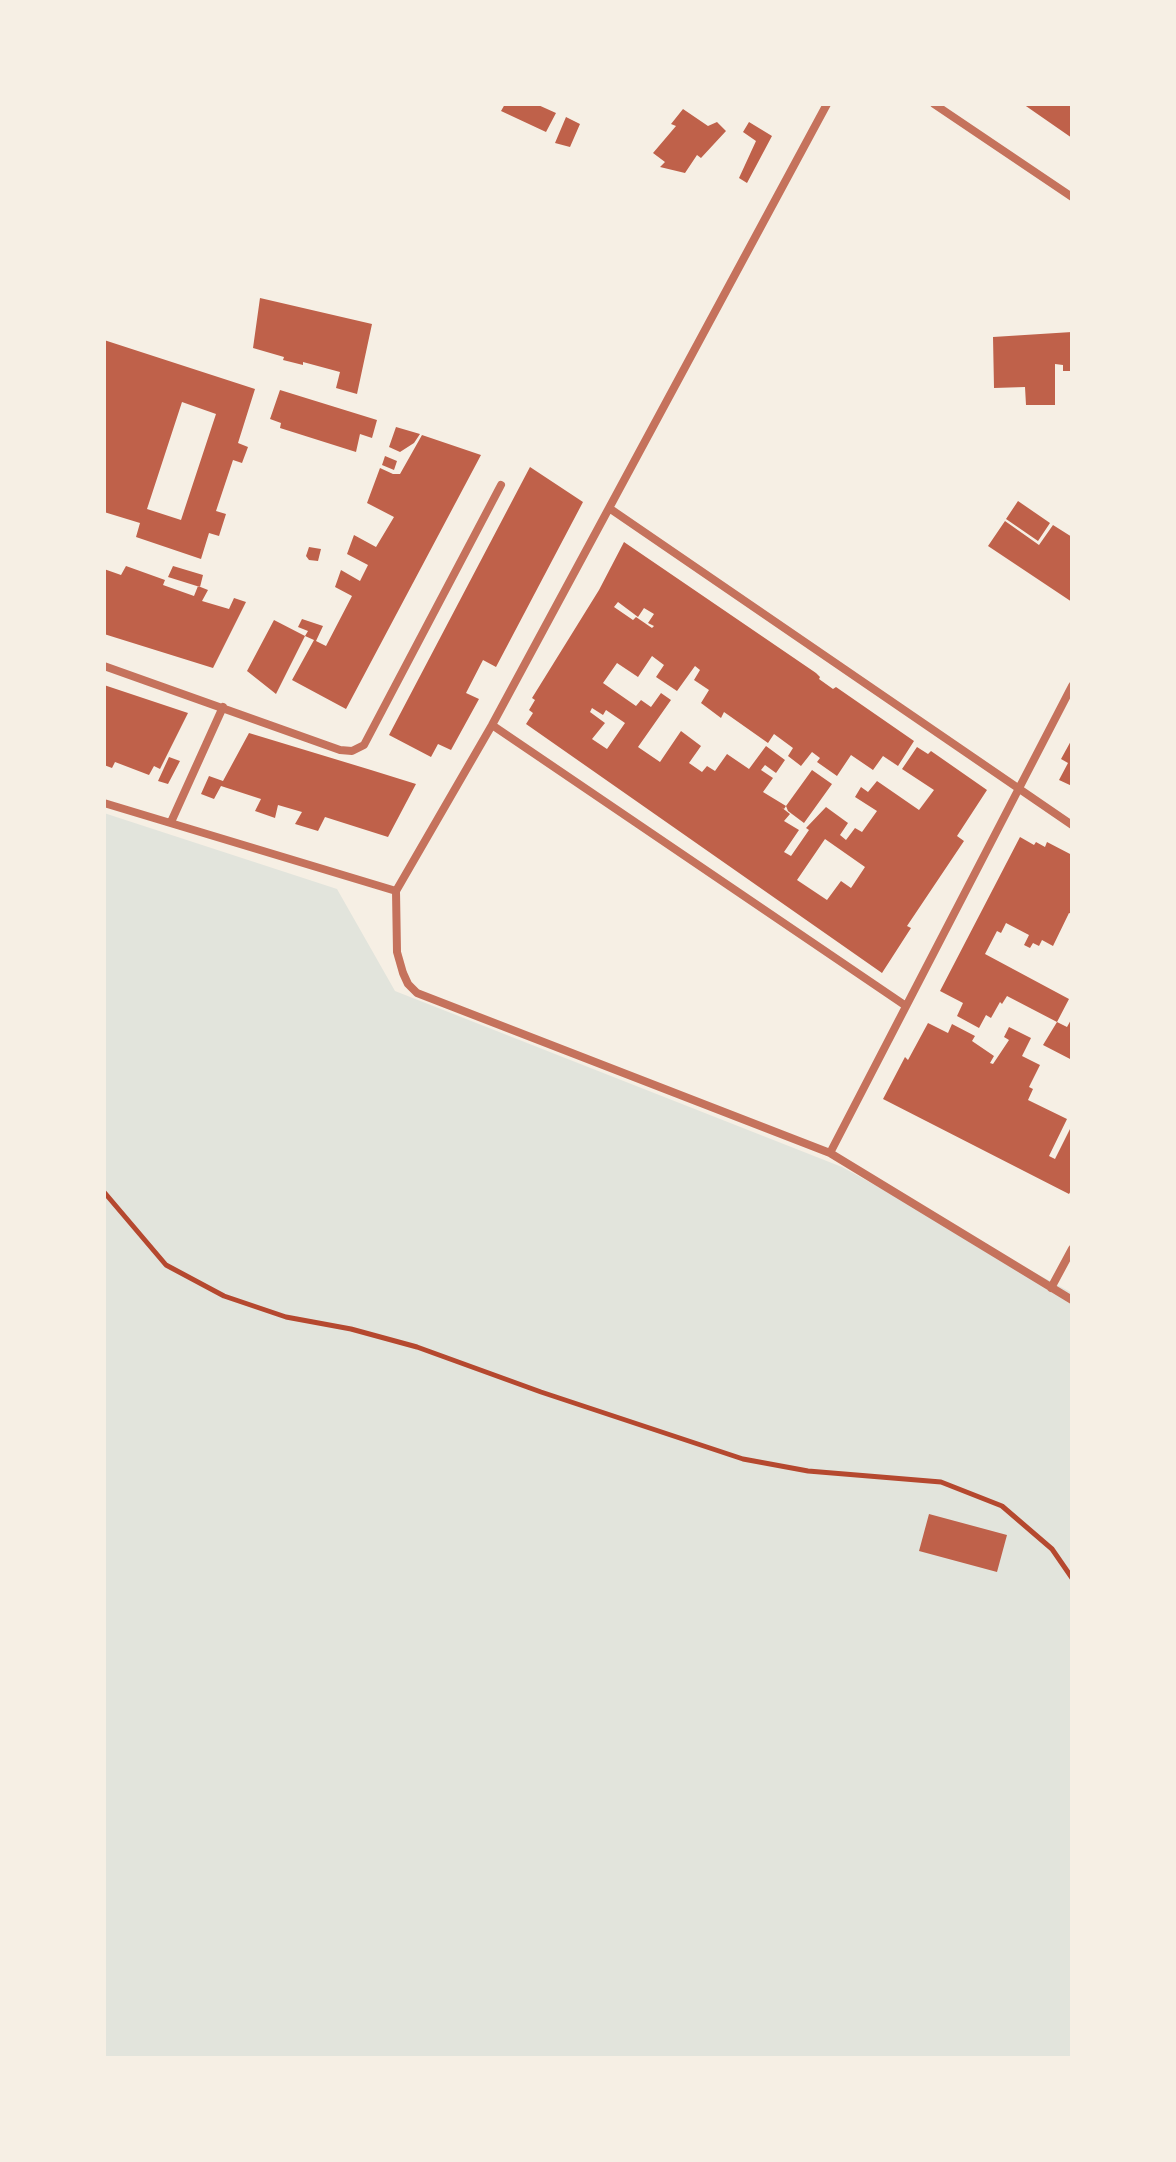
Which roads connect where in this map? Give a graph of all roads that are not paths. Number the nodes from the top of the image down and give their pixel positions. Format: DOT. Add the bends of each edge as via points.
graph roads {
  1 [pos="827,104"];
  2 [pos="934,104"];
  3 [pos="1072,197"];
  4 [pos="501,485"];
  5 [pos="609,508"];
  6 [pos="104,666"];
  7 [pos="1072,686"];
  8 [pos="223,707"];
  9 [pos="492,725"];
  10 [pos="1018,788"];
  11 [pos="104,803"];
  12 [pos="171,822"];
  13 [pos="1072,825"];
  14 [pos="396,891"];
  15 [pos="906,1006"];
  16 [pos="830,1153"];
  17 [pos="1072,1249"];
  18 [pos="1051,1288"];
  19 [pos="1072,1300"];
  1 -- 5 [label="street"];
  2 -- 3 [label="street"];
  4 -- 8 [label="street" via="364,745 340,750"];
  5 -- 9 [label="street"];
  5 -- 10 [label="street"];
  6 -- 8 [label="street"];
  7 -- 10 [label="street"];
  8 -- 12 [label="street"];
  9 -- 14 [label="street"];
  9 -- 15 [label="street"];
  10 -- 13 [label="street"];
  10 -- 15 [label="street"];
  11 -- 12 [label="street"];
  12 -- 14 [label="street"];
  14 -- 16 [label="street" via="397,952 417,993"];
  15 -- 16 [label="street"];
  16 -- 18 [label="street"];
  17 -- 18 [label="street"];
  18 -- 19 [label="street"];
}
